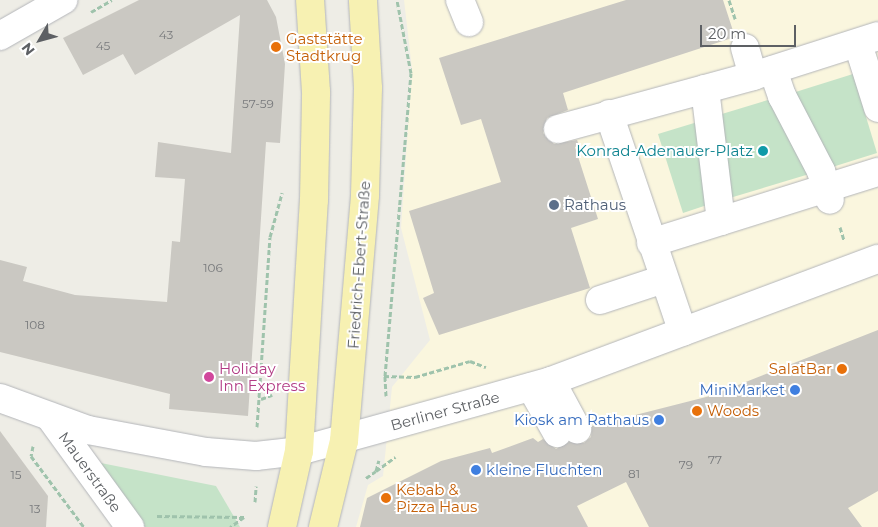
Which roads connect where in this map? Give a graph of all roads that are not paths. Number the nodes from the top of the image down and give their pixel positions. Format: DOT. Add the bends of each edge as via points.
graph roads {
  1 [pos="63,0"];
  2 [pos="310,0"];
  3 [pos="363,0"];
  4 [pos="24,10"];
  5 [pos="0,36"];
  6 [pos="868,40"];
  7 [pos="745,48"];
  8 [pos="763,73"];
  9 [pos="705,89"];
  10 [pos="878,108"];
  11 [pos="609,114"];
  12 [pos="558,129"];
  13 [pos="878,172"];
  14 [pos="828,194"];
  15 [pos="721,221"];
  16 [pos="651,243"];
  17 [pos="878,259"];
  18 [pos="664,279"];
  19 [pos="600,300"];
  20 [pos="683,332"];
  21 [pos="541,384"];
  22 [pos="0,398"];
  23 [pos="50,417"];
  24 [pos="567,431"];
  25 [pos="344,441"];
  26 [pos="299,451"];
  27 [pos="126,521"];
  28 [pos="282,527"];
  29 [pos="323,527"];
  1 -- 4 [label="street"];
  2 -- 26 [label="main road" via="316,92 314,191"];
  3 -- 25 [label="main road, Friedrich-Ebert-Straße" via="368,88 365,195"];
  4 -- 5 [label="street"];
  6 -- 8 [label="street"];
  6 -- 10 [label="street"];
  7 -- 8 [label="street"];
  8 -- 9 [label="street"];
  8 -- 14 [label="street" via="782,96"];
  9 -- 11 [label="street"];
  9 -- 15 [label="street"];
  11 -- 12 [label="street"];
  11 -- 16 [label="street"];
  13 -- 14 [label="street"];
  14 -- 15 [label="street"];
  15 -- 16 [label="street"];
  16 -- 18 [label="street"];
  17 -- 20 [label="street, Berliner Straße"];
  18 -- 19 [label="street"];
  18 -- 20 [label="street"];
  20 -- 21 [label="street, Berliner Straße"];
  21 -- 24 [label="street"];
  21 -- 25 [label="street, Berliner Straße"];
  22 -- 23 [label="street, Berliner Straße"];
  23 -- 26 [label="street, Berliner Straße" via="88,430 206,452 256,456"];
  23 -- 27 [label="street, Mauerstraße"];
  25 -- 26 [label="street, Berliner Straße"];
  25 -- 29 [label="main road, Friedrich-Ebert-Straße"];
  26 -- 28 [label="main road"];
}
